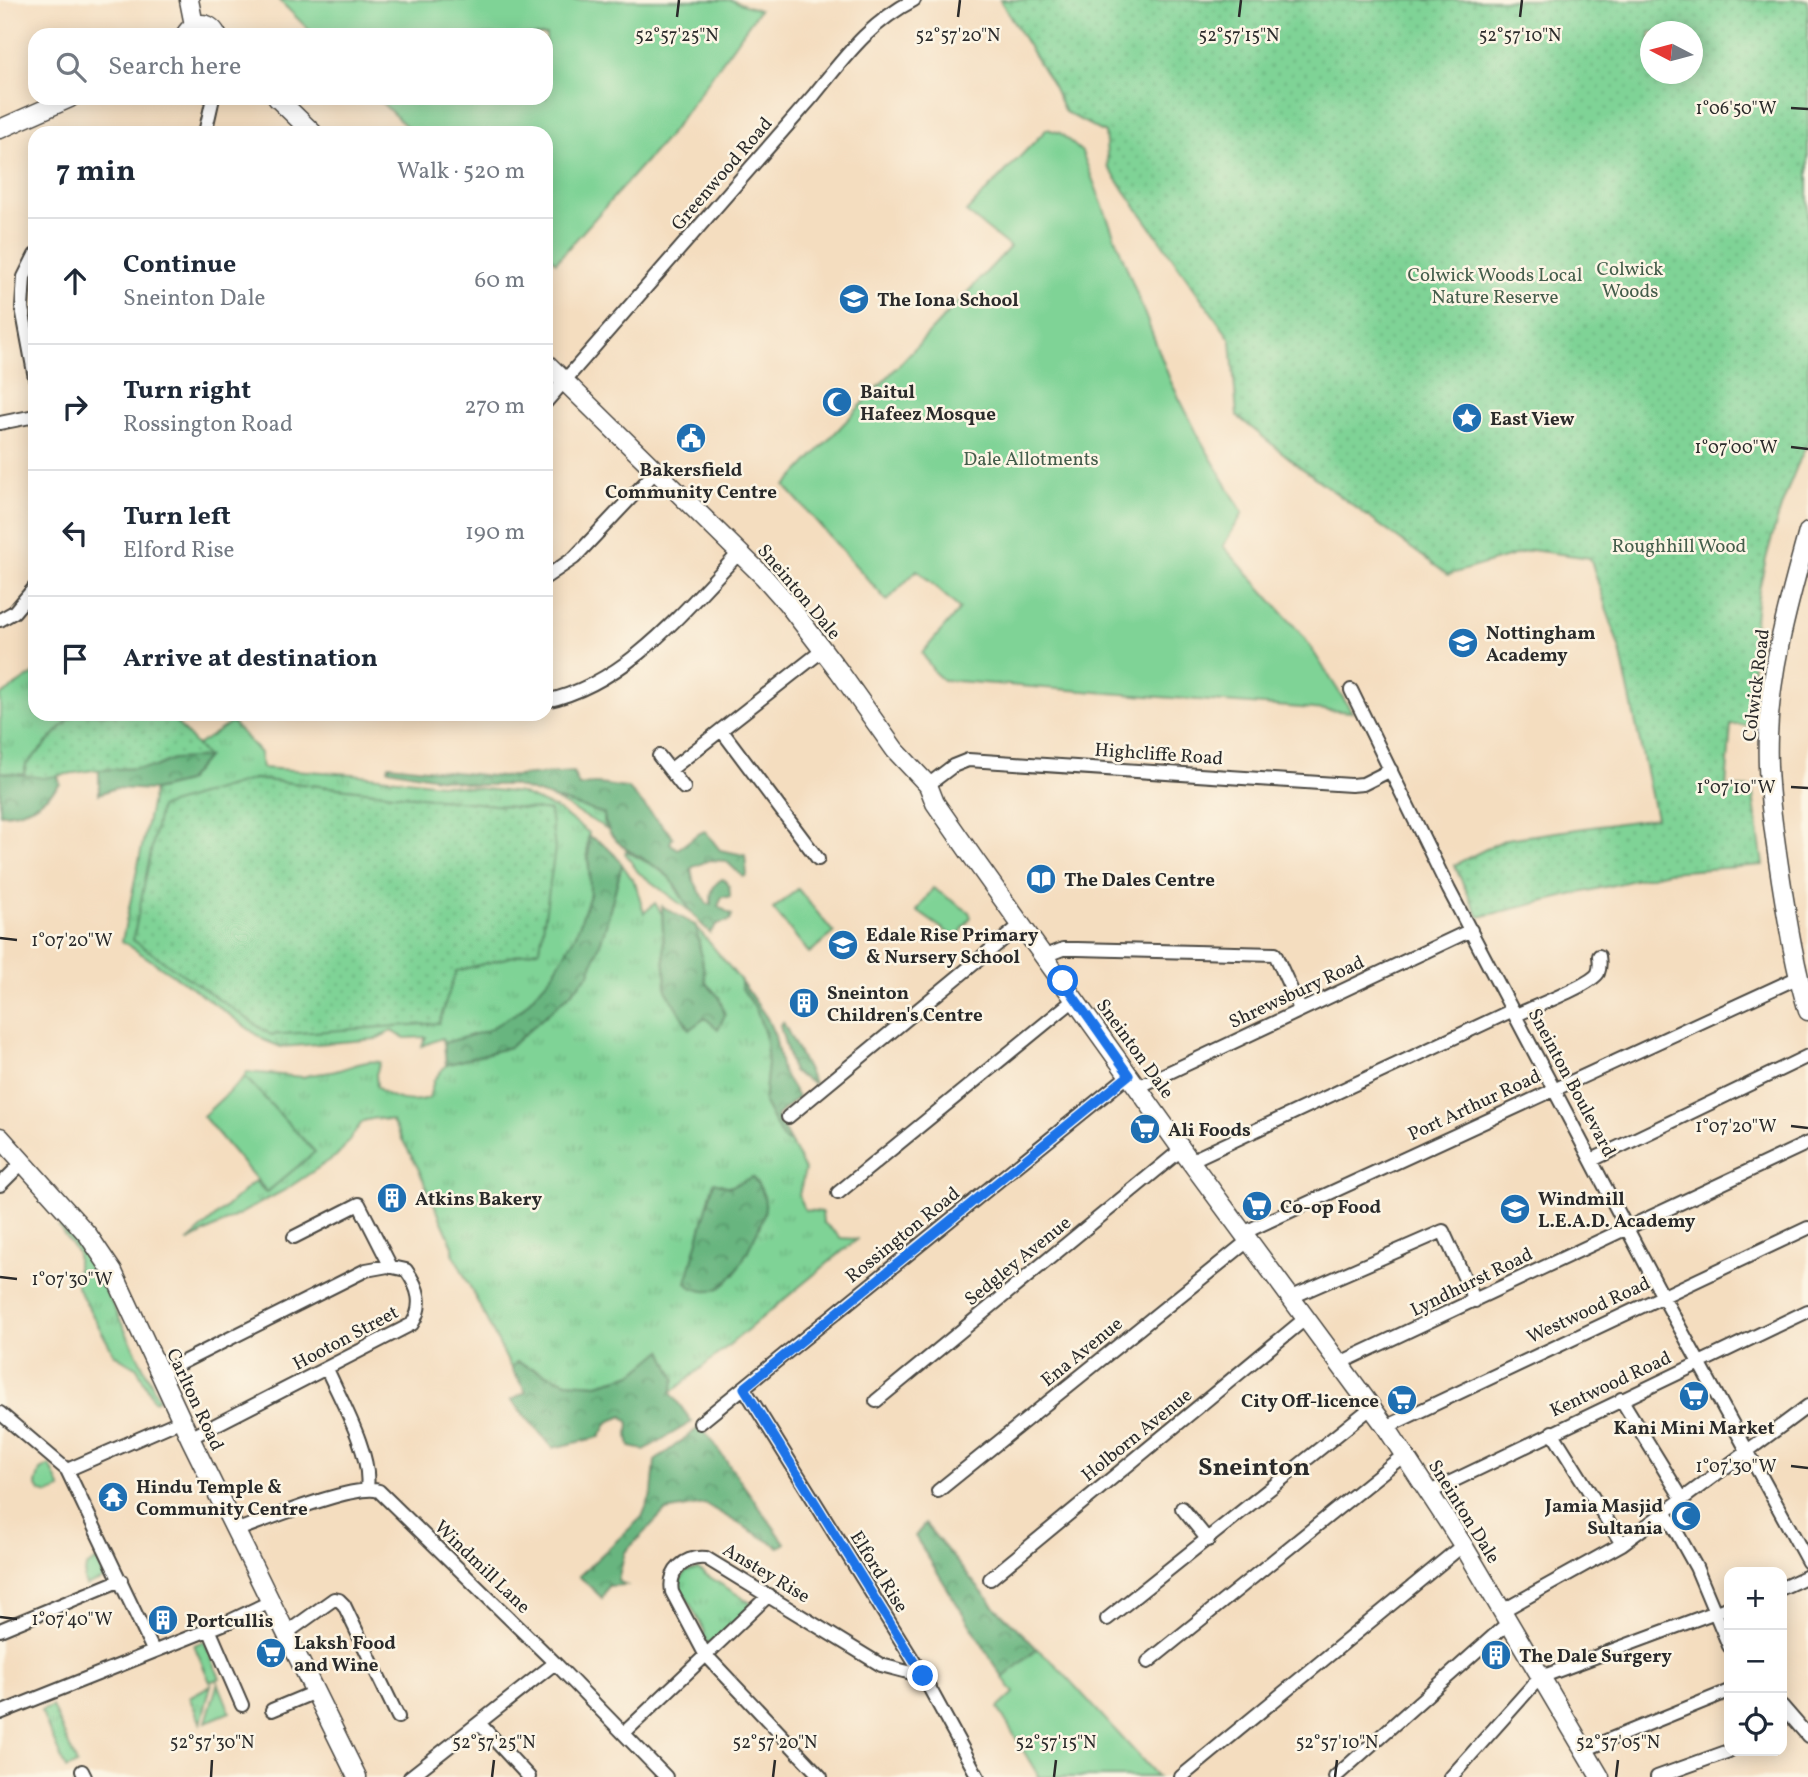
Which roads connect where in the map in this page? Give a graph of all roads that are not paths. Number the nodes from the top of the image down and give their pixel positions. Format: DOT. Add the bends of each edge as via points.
graph roads {
  1 [pos="189,0"];
  2 [pos="914,0"];
  3 [pos="190,28"];
  4 [pos="54,105"];
  5 [pos="211,105"];
  6 [pos="284,105"];
  7 [pos="207,126"];
  8 [pos="306,126"];
  9 [pos="0,129"];
  10 [pos="28,269"];
  11 [pos="28,340"];
  12 [pos="553,370"];
  13 [pos="565,382"];
  14 [pos="553,395"];
  15 [pos="28,417"];
  16 [pos="0,423"];
  17 [pos="657,470"];
  18 [pos="1808,532"];
  19 [pos="740,552"];
  20 [pos="553,572"];
  21 [pos="28,595"];
  22 [pos="0,620"];
  23 [pos="823,650"];
  24 [pos="1351,690"];
  25 [pos="553,699"];
  26 [pos="722,731"];
  27 [pos="659,756"];
  28 [pos="670,770"];
  29 [pos="1391,770"];
  30 [pos="928,785"];
  31 [pos="684,788"];
  32 [pos="818,859"];
  33 [pos="1022,924"];
  34 [pos="1471,930"];
  35 [pos="1599,956"];
  36 [pos="1045,957"];
  37 [pos="1799,977"];
  38 [pos="1074,999"];
  39 [pos="1806,1000"];
  40 [pos="1300,1009"];
  41 [pos="1514,1012"];
  42 [pos="1808,1056"];
  43 [pos="1133,1081"];
  44 [pos="1555,1088"];
  45 [pos="788,1117"];
  46 [pos="0,1137"];
  47 [pos="1808,1143"];
  48 [pos="1186,1155"];
  49 [pos="1591,1160"];
  50 [pos="23,1163"];
  51 [pos="0,1185"];
  52 [pos="838,1193"];
  53 [pos="1627,1227"];
  54 [pos="1808,1228"];
  55 [pos="294,1237"];
  56 [pos="1246,1237"];
  57 [pos="391,1266"];
  58 [pos="1662,1295"];
  59 [pos="1292,1297"];
  60 [pos="1475,1301"];
  61 [pos="1808,1311"];
  62 [pos="1306,1318"];
  63 [pos="1340,1363"];
  64 [pos="1699,1363"];
  65 [pos="327,1369"];
  66 [pos="161,1373"];
  67 [pos="744,1388"];
  68 [pos="1621,1399"];
  69 [pos="876,1401"];
  70 [pos="1808,1406"];
  71 [pos="1372,1407"];
  72 [pos="0,1413"];
  73 [pos="182,1420"];
  74 [pos="700,1423"];
  75 [pos="1386,1427"];
  76 [pos="1552,1432"];
  77 [pos="190,1438"];
  78 [pos="1747,1452"];
  79 [pos="1405,1454"];
  80 [pos="66,1469"];
  81 [pos="367,1488"];
  82 [pos="938,1491"];
  83 [pos="1430,1492"];
  84 [pos="1683,1500"];
  85 [pos="1182,1508"];
  86 [pos="1666,1513"];
  87 [pos="235,1531"];
  88 [pos="1208,1540"];
  89 [pos="1622,1544"];
  90 [pos="1463,1545"];
  91 [pos="1808,1562"];
  92 [pos="1808,1576"];
  93 [pos="989,1578"];
  94 [pos="121,1580"];
  95 [pos="1787,1586"];
  96 [pos="769,1595"];
  97 [pos="270,1602"];
  98 [pos="1724,1608"];
  99 [pos="1713,1611"];
  100 [pos="1505,1617"];
  101 [pos="1107,1619"];
  102 [pos="209,1629"];
  103 [pos="0,1630"];
  104 [pos="285,1634"];
  105 [pos="1724,1635"];
  106 [pos="153,1650"];
  107 [pos="705,1654"];
  108 [pos="1148,1662"];
  109 [pos="555,1663"];
  110 [pos="923,1676"];
  111 [pos="1543,1679"];
  112 [pos="315,1692"];
  113 [pos="1724,1692"];
  114 [pos="242,1705"];
  115 [pos="272,1710"];
  116 [pos="1787,1712"];
  117 [pos="0,1713"];
  118 [pos="398,1717"];
  119 [pos="479,1723"];
  120 [pos="624,1733"];
  121 [pos="1808,1736"];
  122 [pos="1584,1750"];
  123 [pos="1724,1753"];
  124 [pos="357,1777"];
  125 [pos="410,1777"];
  126 [pos="529,1777"];
  127 [pos="666,1777"];
  128 [pos="821,1777"];
  129 [pos="978,1777"];
  130 [pos="1181,1777"];
  131 [pos="1335,1777"];
  132 [pos="1451,1777"];
  133 [pos="1600,1777"];
  134 [pos="1657,1777"];
  1 -- 3 [label="street"];
  2 -- 13 [label="street, Greenwood Road" via="888,14 854,45"];
  4 -- 9 [label="street"];
  5 -- 7 [label="street"];
  6 -- 8 [label="street"];
  10 -- 11 [label="street" via="22,308"];
  12 -- 13 [label="street, Sneinton Dale"];
  13 -- 14 [label="street, Greenwood Road"];
  13 -- 17 [label="street, Sneinton Dale"];
  15 -- 16 [label="street"];
  17 -- 19 [label="street, Sneinton Dale"];
  17 -- 20 [label="street" via="574,558"];
  18 -- 37 [label="street, Colwick Road" via="1784,621 1768,736 1771,807"];
  19 -- 23 [label="street, Sneinton Dale"];
  19 -- 25 [label="street" via="656,639 611,673"];
  21 -- 22 [label="street"];
  23 -- 26 [label="street"];
  23 -- 30 [label="street, Sneinton Dale" via="895,750"];
  24 -- 29 [label="street, Sneinton Boulevard"];
  26 -- 28 [label="street"];
  26 -- 32 [label="street" via="804,850"];
  27 -- 28 [label="street"];
  28 -- 31 [label="street"];
  29 -- 30 [label="street, Highcliffe Road" via="1351,785 968,760"];
  29 -- 34 [label="street, Sneinton Boulevard"];
  30 -- 33 [label="street, Sneinton Dale" via="935,803"];
  33 -- 36 [label="street, Sneinton Dale"];
  33 -- 45 [label="street"];
  34 -- 40 [label="street, Shrewsbury Road"];
  34 -- 41 [label="street, Sneinton Boulevard"];
  35 -- 41 [label="street, Sedgley Avenue" via="1597,974 1585,983"];
  36 -- 38 [label="street, Sneinton Dale"];
  36 -- 40 [label="street" via="1063,949 1275,954"];
  37 -- 39 [label="street, Colwick Road"];
  37 -- 44 [label="street, Port Arthur Road"];
  38 -- 43 [label="street, Sneinton Dale"];
  38 -- 52 [label="street"];
  40 -- 43 [label="street, Shrewsbury Road"];
  41 -- 44 [label="street, Sneinton Boulevard"];
  41 -- 48 [label="street, Sedgley Avenue"];
  42 -- 49 [label="street"];
  43 -- 48 [label="street, Sneinton Dale"];
  43 -- 67 [label="street, Rossington Road"];
  44 -- 49 [label="street, Sneinton Boulevard"];
  44 -- 56 [label="street, Port Arthur Road"];
  46 -- 50 [label="street, Carlton Road"];
  47 -- 53 [label="street, Lyndhurst Road"];
  48 -- 56 [label="street, Sneinton Dale"];
  48 -- 69 [label="street, Sedgley Avenue"];
  49 -- 53 [label="street, Sneinton Boulevard"];
  50 -- 51 [label="street"];
  50 -- 66 [label="street, Carlton Road" via="103,1254"];
  53 -- 58 [label="street, Sneinton Boulevard"];
  53 -- 60 [label="street, Lyndhurst Road"];
  54 -- 58 [label="street, Westwood Road"];
  55 -- 57 [label="street" via="359,1204"];
  56 -- 59 [label="street, Sneinton Dale"];
  56 -- 82 [label="street, Ena Avenue"];
  57 -- 65 [label="street, Hooton Street" via="406,1270 413,1280 420,1293 418,1315 412,1324"];
  57 -- 66 [label="street" via="366,1270"];
  58 -- 64 [label="street, Sneinton Boulevard"];
  58 -- 75 [label="street, Westwood Road"];
  59 -- 60 [label="street" via="1443,1231"];
  59 -- 62 [label="street, Sneinton Dale"];
  60 -- 63 [label="street, Lyndhurst Road"];
  61 -- 64 [label="street, Kentwood Road"];
  62 -- 63 [label="street, Sneinton Dale"];
  62 -- 93 [label="street, Holborn Avenue"];
  63 -- 71 [label="street, Sneinton Dale"];
  64 -- 68 [label="street, Kentwood Road"];
  64 -- 78 [label="street, Sneinton Boulevard"];
  65 -- 77 [label="street, Hooton Street"];
  65 -- 81 [label="street" via="355,1432 369,1477"];
  66 -- 73 [label="street, Carlton Road"];
  67 -- 74 [label="street, Rossington Road"];
  67 -- 110 [label="street, Elford Rise"];
  68 -- 76 [label="street, Kentwood Road"];
  68 -- 84 [label="street"];
  70 -- 78 [label="street"];
  71 -- 75 [label="street, Sneinton Dale"];
  71 -- 88 [label="street"];
  72 -- 80 [label="street"];
  73 -- 77 [label="street, Carlton Road"];
  73 -- 80 [label="street"];
  75 -- 79 [label="street, Sneinton Dale"];
  76 -- 83 [label="street, Kentwood Road"];
  76 -- 89 [label="street"];
  77 -- 87 [label="street, Carlton Road"];
  78 -- 84 [label="street"];
  78 -- 91 [label="street, Sneinton Boulevard"];
  79 -- 83 [label="street, Sneinton Dale"];
  79 -- 108 [label="street"];
  80 -- 94 [label="street"];
  81 -- 87 [label="street"];
  81 -- 109 [label="street, Windmill Lane" via="379,1491"];
  83 -- 90 [label="street, Sneinton Dale"];
  84 -- 86 [label="street"];
  85 -- 88 [label="street"];
  86 -- 89 [label="street"];
  86 -- 99 [label="street" via="1696,1567"];
  87 -- 97 [label="street, Carlton Road"];
  88 -- 101 [label="street"];
  89 -- 100 [label="street"];
  90 -- 100 [label="street, Sneinton Dale"];
  90 -- 130 [label="street"];
  92 -- 95 [label="street"];
  94 -- 103 [label="street"];
  94 -- 106 [label="street"];
  96 -- 107 [label="street"];
  96 -- 107 [label="street, Anstey Rise" via="706,1558 681,1565 673,1573 672,1592"];
  96 -- 110 [label="street, Anstey Rise" via="881,1665"];
  97 -- 102 [label="street"];
  97 -- 104 [label="street, Carlton Road"];
  98 -- 99 [label="street"];
  99 -- 105 [label="street"];
  99 -- 111 [label="street"];
  100 -- 111 [label="street, Sneinton Dale"];
  100 -- 131 [label="street"];
  102 -- 106 [label="street"];
  102 -- 114 [label="street" via="231,1693"];
  104 -- 112 [label="street, Carlton Road"];
  104 -- 118 [label="street" via="339,1600"];
  106 -- 117 [label="street"];
  107 -- 120 [label="street"];
  107 -- 128 [label="street"];
  109 -- 119 [label="street"];
  109 -- 120 [label="street, Windmill Lane"];
  110 -- 129 [label="street, Elford Rise"];
  111 -- 122 [label="street, Sneinton Dale"];
  111 -- 132 [label="street"];
  112 -- 115 [label="street"];
  112 -- 124 [label="street, Carlton Road"];
  113 -- 122 [label="street"];
  116 -- 121 [label="street"];
  119 -- 125 [label="street"];
  119 -- 126 [label="street"];
  120 -- 127 [label="street, Windmill Lane"];
  122 -- 133 [label="street, Sneinton Dale"];
  123 -- 134 [label="street"];
}
